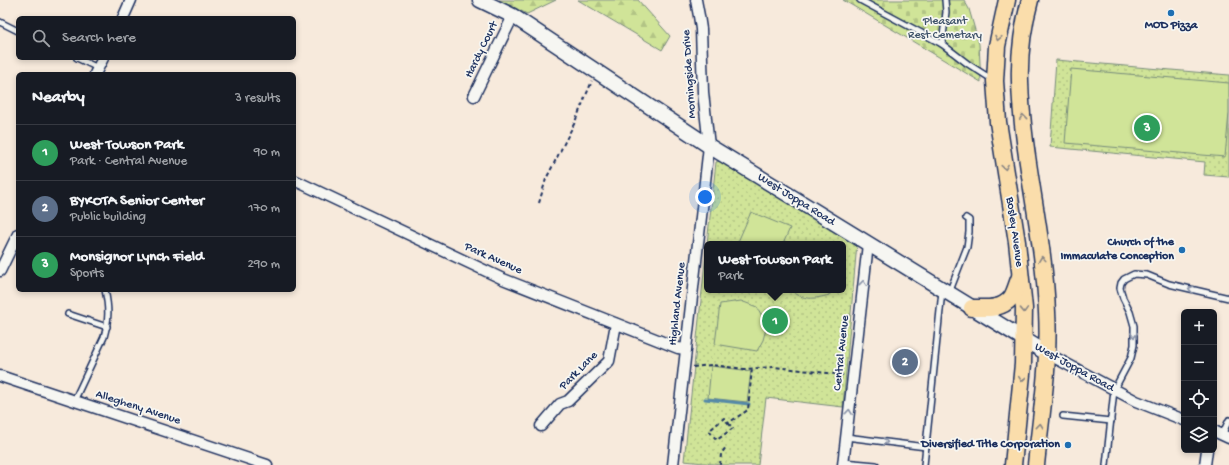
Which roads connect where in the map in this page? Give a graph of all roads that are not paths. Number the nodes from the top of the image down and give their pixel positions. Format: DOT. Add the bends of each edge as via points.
graph roads {
  1 [pos="131,0"];
  2 [pos="480,0"];
  3 [pos="696,0"];
  4 [pos="860,0"];
  5 [pos="945,0"];
  6 [pos="1007,0"];
  7 [pos="1030,0"];
  8 [pos="124,16"];
  9 [pos="513,16"];
  10 [pos="0,22"];
  11 [pos="16,29"];
  12 [pos="942,44"];
  13 [pos="80,60"];
  14 [pos="102,60"];
  15 [pos="97,71"];
  16 [pos="995,81"];
  17 [pos="474,96"];
  18 [pos="709,146"];
  19 [pos="296,181"];
  20 [pos="966,218"];
  21 [pos="16,238"];
  22 [pos="868,244"];
  23 [pos="0,271"];
  24 [pos="1020,276"];
  25 [pos="105,292"];
  26 [pos="945,292"];
  27 [pos="1229,298"];
  28 [pos="972,308"];
  29 [pos="68,314"];
  30 [pos="616,324"];
  31 [pos="107,326"];
  32 [pos="1024,340"];
  33 [pos="686,349"];
  34 [pos="1048,354"];
  35 [pos="0,376"];
  36 [pos="1114,390"];
  37 [pos="74,401"];
  38 [pos="1063,416"];
  39 [pos="1181,419"];
  40 [pos="1110,420"];
  41 [pos="1229,420"];
  42 [pos="541,426"];
  43 [pos="1222,434"];
  44 [pos="846,437"];
  45 [pos="926,447"];
  46 [pos="1207,453"];
  47 [pos="843,463"];
  48 [pos="267,465"];
  49 [pos="673,465"];
  50 [pos="876,465"];
  51 [pos="924,465"];
  52 [pos="1013,465"];
  53 [pos="1036,465"];
  54 [pos="1106,465"];
  55 [pos="1205,465"];
  1 -- 8 [label="street"];
  2 -- 9 [label="street, West Joppa Road"];
  3 -- 18 [label="street, Morningside Drive" via="701,30 703,92"];
  4 -- 12 [label="lane"];
  5 -- 12 [label="lane"];
  6 -- 16 [label="main road, Bosley Avenue, one-way" via="997,46"];
  34 -- 7 [label="main road, Bosley Avenue, one-way" via="1044,274 1020,80 1021,47"];
  9 -- 17 [label="street, Hardy Court"];
  9 -- 18 [label="street, West Joppa Road"];
  10 -- 11 [label="lane"];
  12 -- 16 [label="lane"];
  13 -- 15 [label="lane"];
  14 -- 15 [label="street"];
  16 -- 24 [label="main road, Bosley Avenue, one-way" via="998,122"];
  18 -- 22 [label="street, West Joppa Road"];
  18 -- 33 [label="street, Highland Avenue"];
  19 -- 30 [label="street, Park Avenue" via="474,266"];
  20 -- 26 [label="lane" via="969,220 967,247"];
  21 -- 23 [label="street"];
  22 -- 26 [label="street, West Joppa Road"];
  44 -- 22 [label="street, Central Avenue, one-way"];
  24 -- 28 [label="main road" via="1012,298 1005,303 990,308"];
  24 -- 32 [label="main road, Bosley Avenue, one-way"];
  25 -- 31 [label="lane"];
  26 -- 28 [label="street, West Joppa Road"];
  26 -- 45 [label="lane"];
  27 -- 36 [label="lane, one-way" via="1169,284 1147,275 1134,274 1124,279 1120,288 1134,326 1134,345 1131,358"];
  28 -- 32 [label="street, West Joppa Road"];
  29 -- 31 [label="lane"];
  30 -- 33 [label="street, Park Avenue"];
  30 -- 42 [label="street, Park Lane" via="609,361 568,401 560,404"];
  31 -- 37 [label="lane"];
  32 -- 34 [label="street, West Joppa Road"];
  32 -- 52 [label="main road, Bosley Avenue, one-way"];
  33 -- 49 [label="street, Highland Avenue"];
  34 -- 36 [label="street, West Joppa Road"];
  53 -- 34 [label="main road, Bosley Avenue, one-way"];
  35 -- 37 [label="street, Allegheny Avenue"];
  36 -- 39 [label="street, West Joppa Road"];
  36 -- 40 [label="lane"];
  37 -- 48 [label="street, Allegheny Avenue"];
  38 -- 40 [label="lane"];
  40 -- 54 [label="lane"];
  41 -- 43 [label="lane"];
  44 -- 45 [label="lane, one-way"];
  44 -- 47 [label="street, Central Avenue"];
  45 -- 51 [label="lane"];
  46 -- 55 [label="street"];
  47 -- 50 [label="lane"];
}
